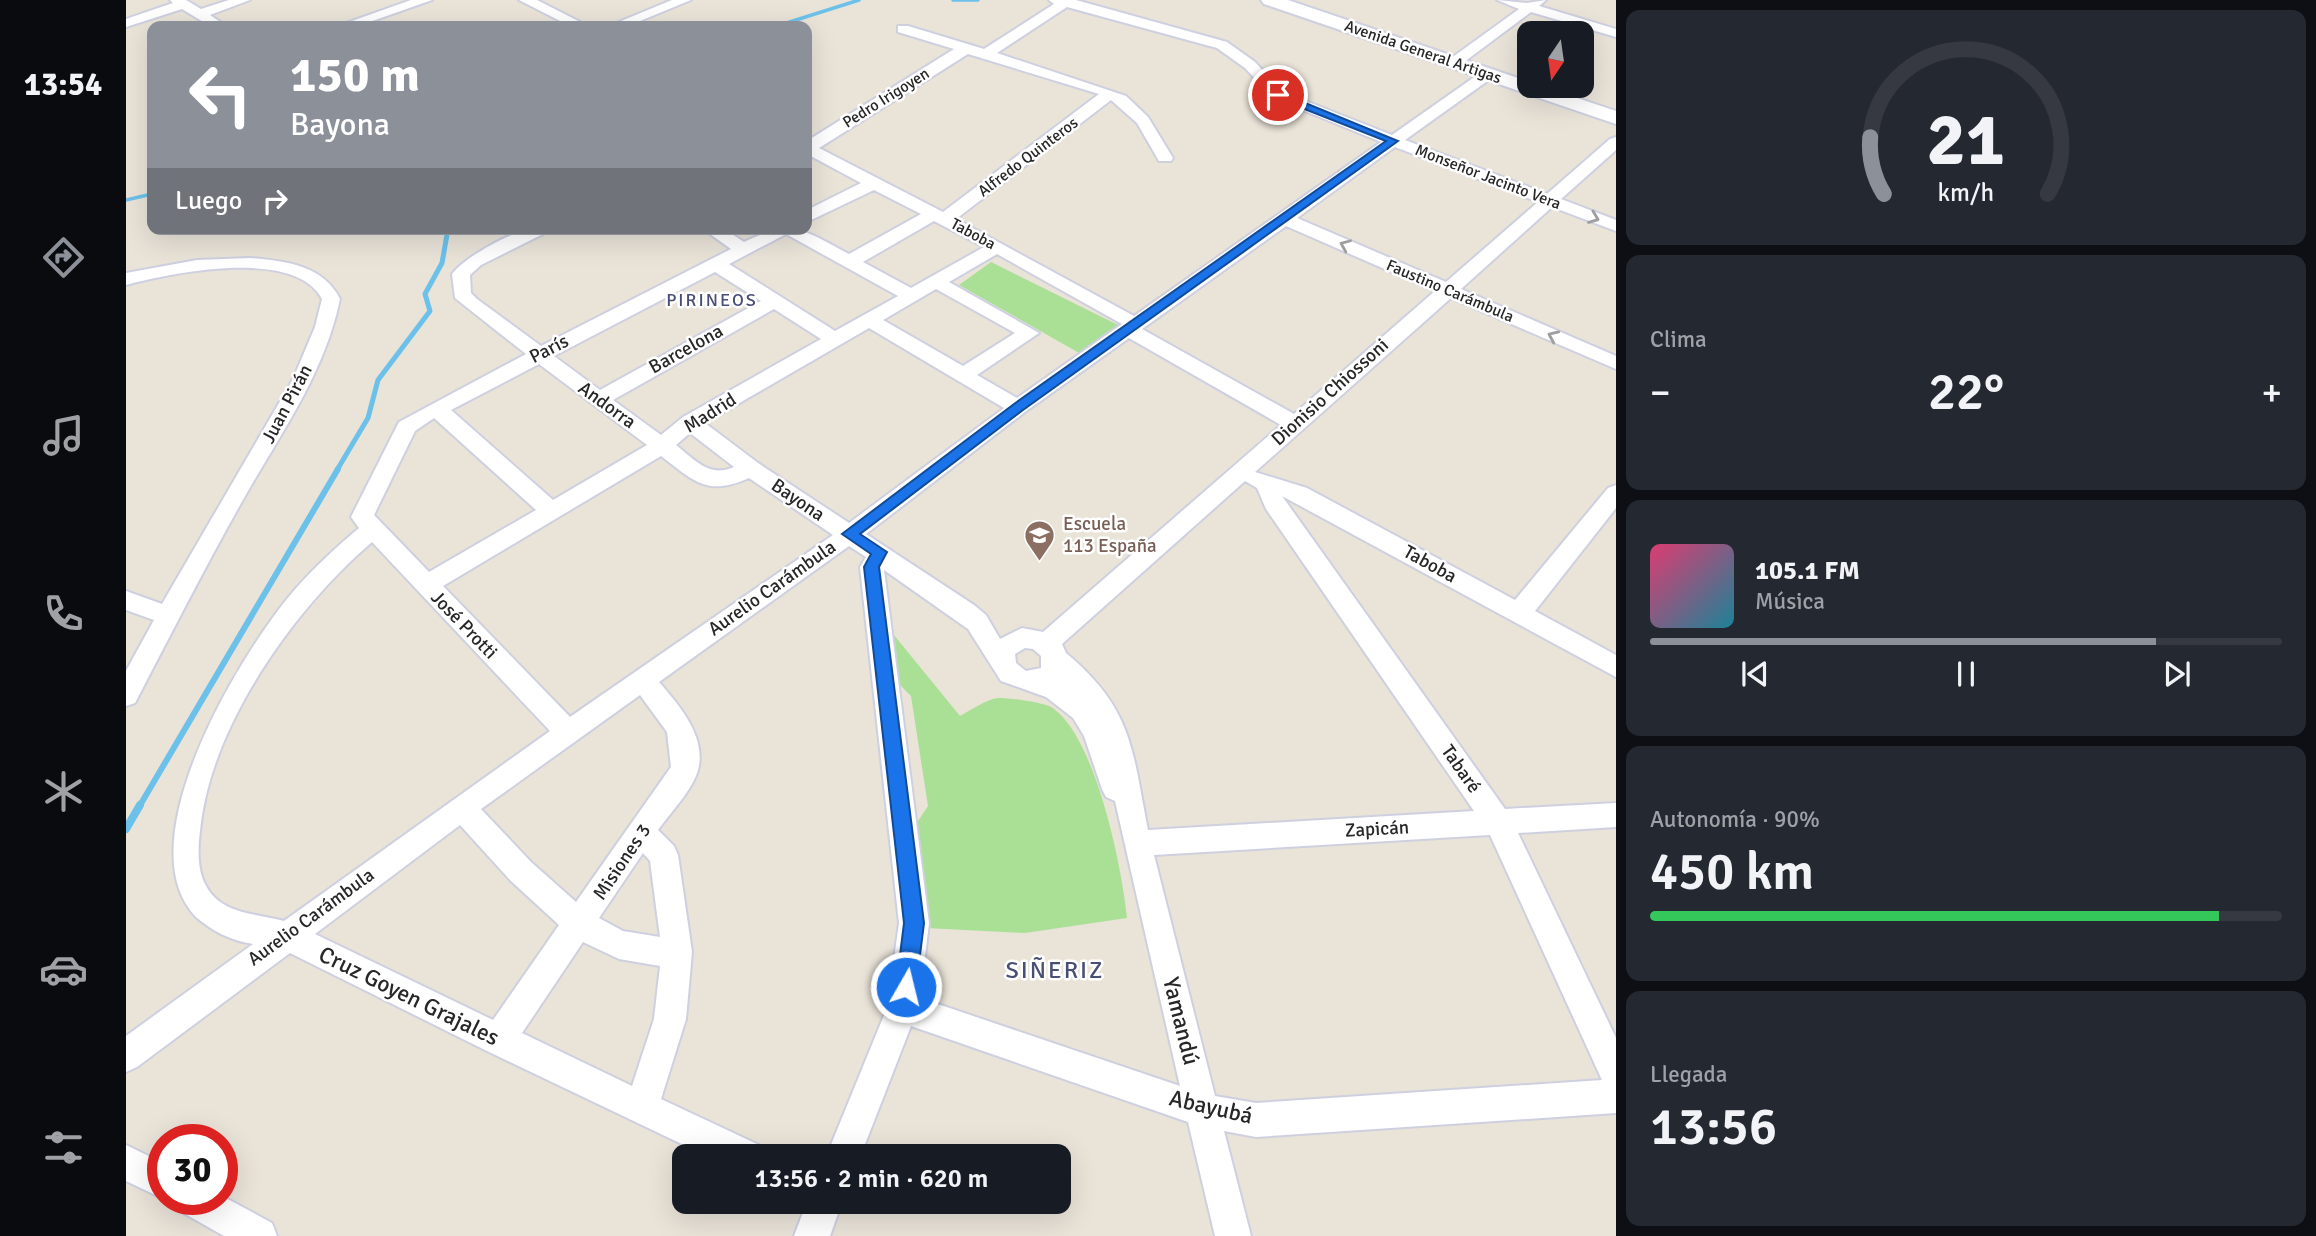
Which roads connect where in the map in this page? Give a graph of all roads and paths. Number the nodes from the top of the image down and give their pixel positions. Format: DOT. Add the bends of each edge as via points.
graph roads {
  1 [pos="243,0"];
  2 [pos="425,0"];
  3 [pos="526,0"];
  4 [pos="684,0"];
  5 [pos="1504,0"];
  6 [pos="1064,1"];
  7 [pos="181,2"];
  8 [pos="1284,2"];
  9 [pos="1534,4"];
  10 [pos="198,14"];
  11 [pos="561,16"];
  12 [pos="210,21"];
  13 [pos="360,21"];
  14 [pos="548,21"];
  15 [pos="571,21"];
  16 [pos="629,21"];
  17 [pos="126,23"];
  18 [pos="903,29"];
  19 [pos="1616,33"];
  20 [pos="965,49"];
  21 [pos="985,55"];
  22 [pos="1455,62"];
  23 [pos="1488,74"];
  24 [pos="1110,93"];
  25 [pos="1616,118"];
  26 [pos="1393,141"];
  27 [pos="1616,142"];
  28 [pos="812,151"];
  29 [pos="812,153"];
  30 [pos="1166,158"];
  31 [pos="874,183"];
  32 [pos="1549,201"];
  33 [pos="812,214"];
  34 [pos="939,217"];
  35 [pos="1285,219"];
  36 [pos="1616,226"];
  37 [pos="531,235"];
  38 [pos="721,235"];
  39 [pos="774,235"];
  40 [pos="797,235"];
  41 [pos="997,247"];
  42 [pos="745,250"];
  43 [pos="849,262"];
  44 [pos="717,265"];
  45 [pos="126,279"];
  46 [pos="938,283"];
  47 [pos="1446,289"];
  48 [pos="914,297"];
  49 [pos="774,301"];
  50 [pos="871,321"];
  51 [pos="1133,327"];
  52 [pos="836,340"];
  53 [pos="539,354"];
  54 [pos="1616,363"];
  55 [pos="964,374"];
  56 [pos="598,399"];
  57 [pos="1018,407"];
  58 [pos="436,408"];
  59 [pos="690,422"];
  60 [pos="1295,424"];
  61 [pos="663,445"];
  62 [pos="750,468"];
  63 [pos="1239,473"];
  64 [pos="1267,486"];
  65 [pos="1616,493"];
  66 [pos="551,511"];
  67 [pos="368,523"];
  68 [pos="850,534"];
  69 [pos="880,552"];
  70 [pos="426,586"];
  71 [pos="126,600"];
  72 [pos="1519,613"];
  73 [pos="169,616"];
  74 [pos="977,622"];
  75 [pos="1041,647"];
  76 [pos="1001,663"];
  77 [pos="1616,667"];
  78 [pos="642,679"];
  79 [pos="1035,681"];
  80 [pos="126,696"];
  81 [pos="567,731"];
  82 [pos="1129,806"];
  83 [pos="462,807"];
  84 [pos="1616,815"];
  85 [pos="1498,821"];
  86 [pos="641,832"];
  87 [pos="1137,843"];
  88 [pos="580,923"];
  89 [pos="286,935"];
  90 [pos="677,951"];
  91 [pos="903,1008"];
  92 [pos="498,1040"];
  93 [pos="126,1056"];
  94 [pos="1616,1074"];
  95 [pos="1616,1096"];
  96 [pos="641,1109"];
  97 [pos="1202,1110"];
  98 [pos="718,1144"];
  99 [pos="849,1144"];
  100 [pos="126,1162"];
  101 [pos="147,1173"];
  102 [pos="820,1214"];
  103 [pos="221,1215"];
  104 [pos="259,1236"];
  105 [pos="812,1236"];
  106 [pos="1233,1236"];
  1 -- 10 [label="street"];
  2 -- 13 [label="street"];
  3 -- 11 [label="street"];
  4 -- 16 [label="street"];
  5 -- 9 [label="street"];
  6 -- 21 [label="street"];
  6 -- 26 [label="street, Monseñor Jacinto Vera" via="1222,45 1250,65 1278,95"];
  7 -- 10 [label="street"];
  7 -- 17 [label="street"];
  8 -- 22 [label="main road, Avenida General Artigas"];
  9 -- 19 [label="street"];
  9 -- 22 [label="street"];
  10 -- 12 [label="street"];
  11 -- 14 [label="street"];
  11 -- 15 [label="street"];
  18 -- 20 [label="street"];
  20 -- 21 [label="street"];
  20 -- 28 [label="street, Pedro Irigoyen"];
  21 -- 24 [label="street"];
  22 -- 23 [label="main road, Avenida General Artigas"];
  23 -- 25 [label="main road, Avenida General Artigas"];
  23 -- 26 [label="street, Aurelio Carámbula"];
  24 -- 30 [label="street" via="1136,109"];
  24 -- 34 [label="street, Alfredo Quinteros"];
  26 -- 32 [label="street, Monseñor Jacinto Vera"];
  26 -- 35 [label="street, Aurelio Carámbula"];
  27 -- 32 [label="street, Dionisio Chiossoni"];
  29 -- 31 [label="street, Taboba"];
  31 -- 33 [label="street"];
  31 -- 34 [label="street, Taboba"];
  32 -- 36 [label="street, Monseñor Jacinto Vera, one-way"];
  32 -- 47 [label="street, Dionisio Chiossoni"];
  34 -- 41 [label="street, Taboba"];
  34 -- 43 [label="street, Alfredo Quinteros"];
  47 -- 35 [label="street, Faustino Carámbula, one-way"];
  35 -- 51 [label="street, Aurelio Carámbula"];
  37 -- 53 [label="street, Andorra" via="475,261 461,274 462,294"];
  38 -- 42 [label="street"];
  39 -- 42 [label="street, París"];
  40 -- 43 [label="street"];
  41 -- 46 [label="street, Madrid"];
  41 -- 51 [label="street, Taboba"];
  42 -- 44 [label="street, París"];
  43 -- 48 [label="street"];
  44 -- 49 [label="street"];
  44 -- 53 [label="street, París"];
  45 -- 73 [label="street, Juan Pirán" via="219,263 256,264 321,282 331,299 328,320 294,399 231,501"];
  46 -- 48 [label="street, Madrid"];
  46 -- 55 [label="street" via="1029,333"];
  54 -- 47 [label="street, Faustino Carámbula, one-way"];
  47 -- 60 [label="street, Dionisio Chiossoni"];
  48 -- 50 [label="street, Madrid"];
  49 -- 52 [label="street"];
  49 -- 56 [label="street, Barcelona"];
  50 -- 52 [label="street, Madrid"];
  50 -- 55 [label="street"];
  51 -- 57 [label="street, Aurelio Carámbula"];
  51 -- 60 [label="street, Taboba"];
  52 -- 59 [label="street, Madrid"];
  53 -- 56 [label="street, Andorra"];
  53 -- 58 [label="street, París"];
  55 -- 57 [label="street"];
  56 -- 61 [label="street, Andorra"];
  57 -- 68 [label="street, Aurelio Carámbula"];
  58 -- 66 [label="street"];
  58 -- 67 [label="street, París" via="406,427"];
  59 -- 61 [label="street, Madrid"];
  59 -- 62 [label="street, Bayona"];
  60 -- 63 [label="street, Dionisio Chiossoni"];
  61 -- 62 [label="street, Andorra" via="714,481"];
  61 -- 66 [label="street, Madrid"];
  62 -- 68 [label="street, Bayona"];
  63 -- 64 [label="street, Taboba"];
  63 -- 75 [label="street, Dionisio Chiossoni"];
  64 -- 72 [label="street, Taboba" via="1299,493"];
  64 -- 85 [label="street, Tabaré" via="1274,503"];
  65 -- 72 [label="street"];
  66 -- 70 [label="street, Madrid"];
  67 -- 70 [label="street, José Protti"];
  67 -- 89 [label="street, Cruz Goyen Grajales" via="319,577 236,691 196,781 187,822 184,854 190,887 209,909 239,927"];
  68 -- 69 [label="street, Bayona"];
  68 -- 78 [label="street, Aurelio Carámbula"];
  69 -- 74 [label="street, Bayona"];
  69 -- 91 [label="street" via="872,567 914,923"];
  70 -- 81 [label="street, José Protti"];
  71 -- 73 [label="street"];
  72 -- 77 [label="street, Taboba"];
  73 -- 80 [label="street, Juan Pirán"];
  74 -- 75 [label="street, Bayona"];
  74 -- 76 [label="street, Bayona"];
  75 -- 76 [label="street" via="1003,649"];
  75 -- 79 [label="street" via="1049,676"];
  75 -- 82 [label="street, Yamandú" via="1102,702 1124,762"];
  76 -- 79 [label="street, Yamandú" via="1017,679"];
  78 -- 81 [label="street, Aurelio Carámbula"];
  78 -- 86 [label="street, Misiones 3" via="684,734 687,752 684,770"];
  79 -- 82 [label="street, Yamandú" via="1077,701 1089,716 1117,791"];
  81 -- 83 [label="street, Aurelio Carámbula"];
  82 -- 87 [label="street, Yamandú"];
  83 -- 88 [label="street" via="539,891"];
  83 -- 89 [label="street, Aurelio Carámbula"];
  84 -- 85 [label="street, Zapicán"];
  85 -- 87 [label="street, Zapicán"];
  85 -- 94 [label="street, Tabaré"];
  86 -- 88 [label="street, Misiones 3"];
  86 -- 90 [label="street" via="664,855"];
  87 -- 97 [label="street, Yamandú"];
  88 -- 90 [label="street" via="642,951"];
  88 -- 92 [label="street, Misiones 3"];
  89 -- 92 [label="street, Cruz Goyen Grajales"];
  89 -- 93 [label="street, Aurelio Carámbula"];
  90 -- 96 [label="street" via="670,1019"];
  91 -- 97 [label="street, Abayubá"];
  91 -- 99 [label="street"];
  92 -- 96 [label="street, Cruz Goyen Grajales"];
  95 -- 97 [label="street, Abayubá" via="1256,1120"];
  96 -- 98 [label="street, Cruz Goyen Grajales"];
  97 -- 106 [label="street, Yamandú"];
  100 -- 101 [label="street"];
  102 -- 105 [label="street"];
  103 -- 104 [label="street"];
}
